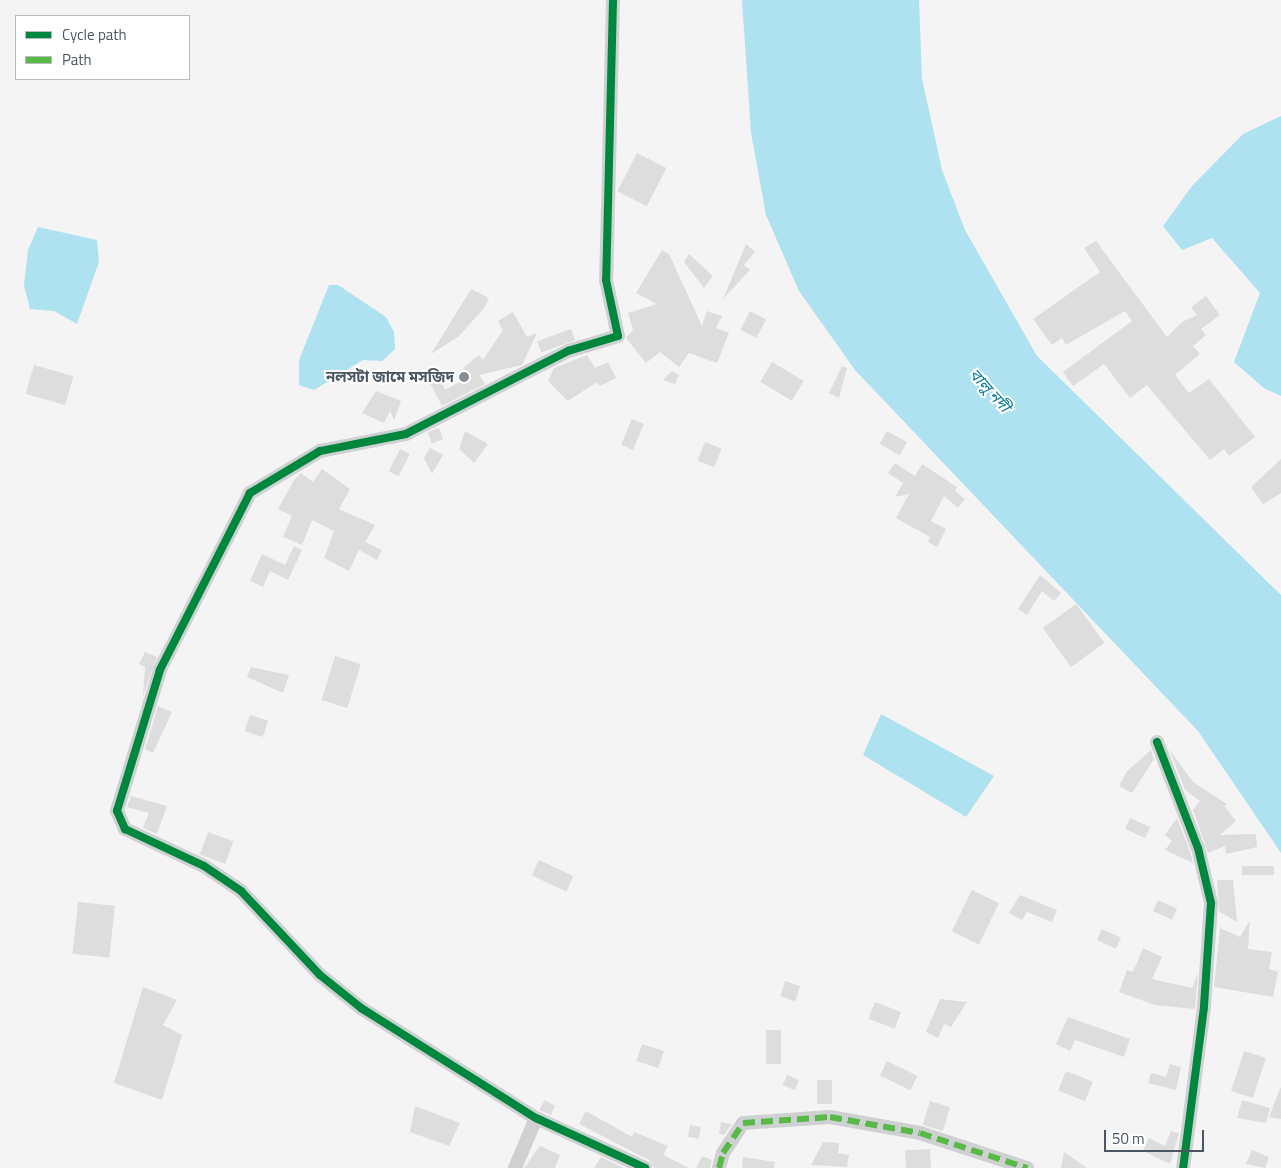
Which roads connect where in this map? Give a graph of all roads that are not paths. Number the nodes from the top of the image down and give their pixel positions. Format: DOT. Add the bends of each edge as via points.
graph roads {
  1 [pos="613,0"];
  2 [pos="1157,742"];
  3 [pos="536,1118"];
  4 [pos="1021,1167"];
  5 [pos="515,1168"];
  6 [pos="645,1168"];
  7 [pos="719,1168"];
  8 [pos="1183,1168"];
  1 -- 3 [label="street" via="606,280 618,336 568,351 406,434 320,451 250,492 160,670 116,811 125,829 204,866 241,891 340,993"];
  2 -- 8 [label="street" via="1198,848 1211,903 1205,998"];
  3 -- 5 [label="street"];
  3 -- 6 [label="street"];
  4 -- 7 [label="street" via="920,1133 830,1118 743,1122 723,1153"];
}
